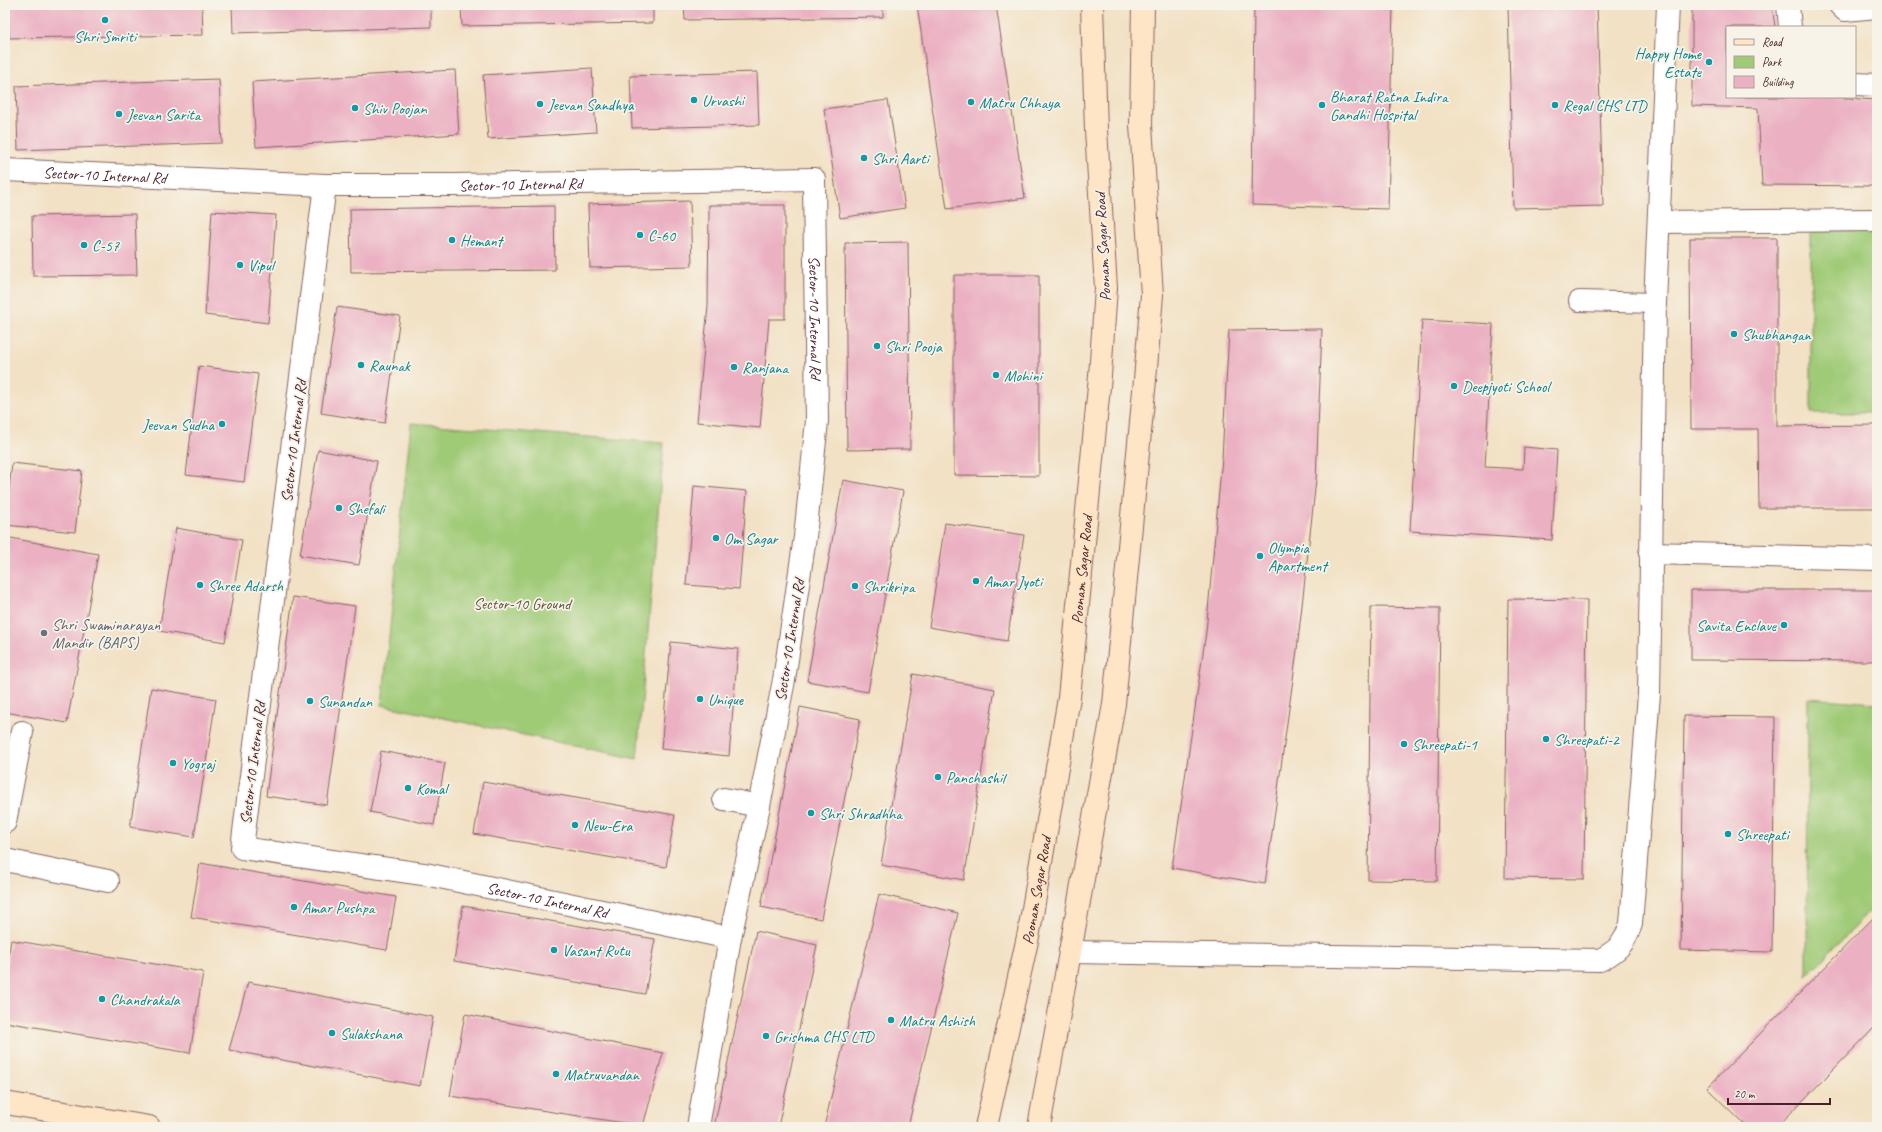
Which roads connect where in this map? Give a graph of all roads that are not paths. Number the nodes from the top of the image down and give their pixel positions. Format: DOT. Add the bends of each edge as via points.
graph roads {
  1 [pos="1092,5"];
  2 [pos="1143,5"];
  3 [pos="1668,5"];
  4 [pos="1788,5"];
  5 [pos="1840,5"];
  6 [pos="1877,7"];
  7 [pos="1790,26"];
  8 [pos="1856,84"];
  9 [pos="1877,85"];
  10 [pos="5,170"];
  11 [pos="325,185"];
  12 [pos="1877,220"];
  13 [pos="1659,222"];
  14 [pos="1579,301"];
  15 [pos="1655,303"];
  16 [pos="1650,553"];
  17 [pos="1877,559"];
  18 [pos="22,732"];
  19 [pos="724,799"];
  20 [pos="759,806"];
  21 [pos="5,822"];
  22 [pos="5,860"];
  23 [pos="108,881"];
  24 [pos="730,938"];
  25 [pos="1070,952"];
  26 [pos="5,1103"];
  27 [pos="149,1127"];
  28 [pos="698,1127"];
  29 [pos="986,1127"];
  30 [pos="1039,1127"];
  1 -- 29 [label="main road, Poonam Sagar Road" via="1096,130 1106,288 1070,698 1029,932"];
  2 -- 25 [label="main road" via="1141,125 1152,295 1114,704"];
  3 -- 13 [label="street"];
  4 -- 7 [label="street"];
  5 -- 6 [label="street" via="1845,10"];
  8 -- 9 [label="street"];
  10 -- 11 [label="street, Sector-10 Internal Rd"];
  11 -- 20 [label="street, Sector-10 Internal Rd" via="814,179 817,421 805,537 784,680"];
  11 -- 24 [label="street, Sector-10 Internal Rd" via="242,848 430,875"];
  12 -- 13 [label="street"];
  13 -- 15 [label="street"];
  14 -- 15 [label="lane"];
  15 -- 16 [label="street"];
  16 -- 17 [label="street"];
  16 -- 25 [label="street" via="1649,694 1631,924 1626,940 1615,952 1600,960"];
  18 -- 21 [label="street"];
  19 -- 20 [label="street"];
  20 -- 24 [label="street, Sector-10 Internal Rd"];
  22 -- 23 [label="street"];
  24 -- 28 [label="street, Sector-10 Internal Rd"];
  25 -- 30 [label="main road"];
  26 -- 27 [label="main road"];
}
